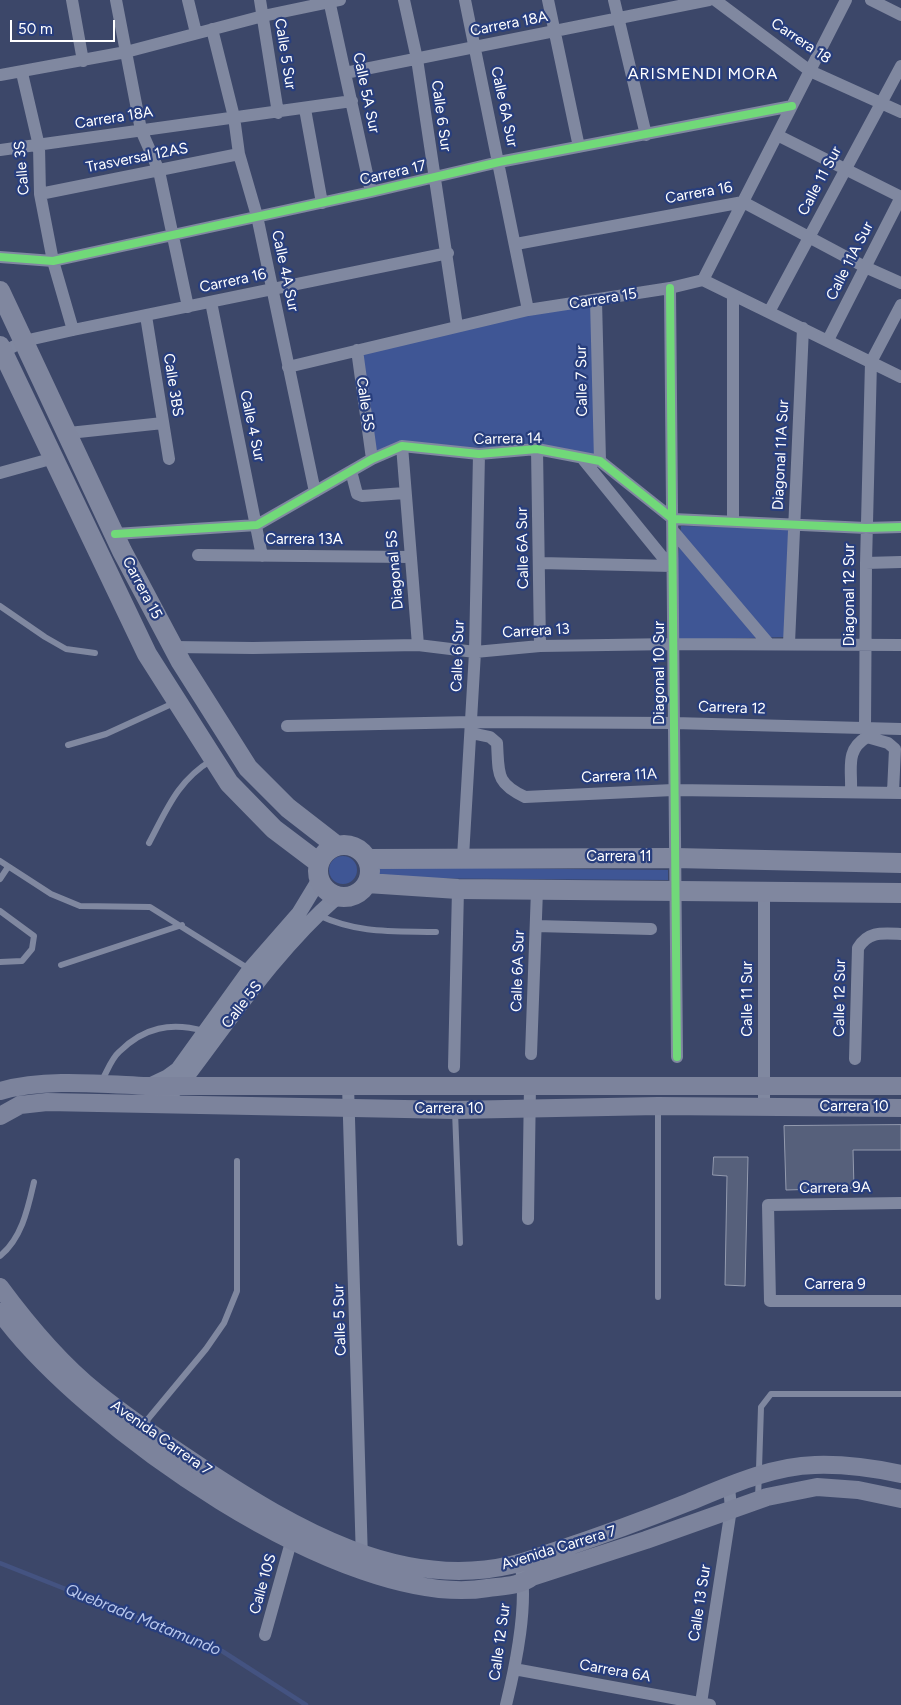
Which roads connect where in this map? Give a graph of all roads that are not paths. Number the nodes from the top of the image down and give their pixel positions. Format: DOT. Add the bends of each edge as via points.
graph roads {
  1 [pos="72,0"];
  2 [pos="116,0"];
  3 [pos="188,0"];
  4 [pos="260,0"];
  5 [pos="404,0"];
  6 [pos="465,0"];
  7 [pos="548,0"];
  8 [pos="614,0"];
  9 [pos="709,0"];
  10 [pos="715,0"];
  11 [pos="846,0"];
  12 [pos="870,0"];
  13 [pos="333,1"];
  14 [pos="901,15"];
  15 [pos="263,16"];
  16 [pos="618,18"];
  17 [pos="212,29"];
  18 [pos="555,31"];
  19 [pos="196,33"];
  20 [pos="475,47"];
  21 [pos="126,52"];
  22 [pos="417,59"];
  23 [pos="83,61"];
  24 [pos="901,66"];
  25 [pos="810,71"];
  26 [pos="22,72"];
  27 [pos="345,73"];
  28 [pos="0,75"];
  29 [pos="352,101"];
  30 [pos="881,103"];
  31 [pos="792,106"];
  32 [pos="305,108"];
  33 [pos="278,112"];
  34 [pos="901,112"];
  35 [pos="234,117"];
  36 [pos="141,130"];
  37 [pos="646,135"];
  38 [pos="777,135"];
  39 [pos="39,146"];
  40 [pos="579,147"];
  41 [pos="0,150"];
  42 [pos="239,154"];
  43 [pos="499,162"];
  44 [pos="845,170"];
  45 [pos="159,171"];
  46 [pos="434,178"];
  47 [pos="371,192"];
  48 [pos="40,194"];
  49 [pos="901,197"];
  50 [pos="743,202"];
  51 [pos="322,203"];
  52 [pos="257,216"];
  53 [pos="172,235"];
  54 [pos="808,238"];
  55 [pos="516,244"];
  56 [pos="448,253"];
  57 [pos="0,257"];
  58 [pos="53,261"];
  59 [pos="865,268"];
  60 [pos="703,280"];
  61 [pos="901,283"];
  62 [pos="670,288"];
  63 [pos="272,290"];
  64 [pos="0,291"];
  65 [pos="733,295"];
  66 [pos="596,300"];
  67 [pos="211,302"];
  68 [pos="901,305"];
  69 [pos="188,307"];
  70 [pos="528,310"];
  71 [pos="768,312"];
  72 [pos="146,316"];
  73 [pos="457,326"];
  74 [pos="803,328"];
  75 [pos="73,330"];
  76 [pos="828,340"];
  77 [pos="24,342"];
  78 [pos="1,349"];
  79 [pos="357,350"];
  80 [pos="871,362"];
  81 [pos="288,366"];
  82 [pos="901,377"];
  83 [pos="163,423"];
  84 [pos="69,433"];
  85 [pos="402,446"];
  86 [pos="537,449"];
  87 [pos="479,454"];
  88 [pos="54,458"];
  89 [pos="582,458"];
  90 [pos="169,459"];
  91 [pos="372,459"];
  92 [pos="600,461"];
  93 [pos="351,471"];
  94 [pos="0,473"];
  95 [pos="315,492"];
  96 [pos="406,493"];
  97 [pos="733,522"];
  98 [pos="257,525"];
  99 [pos="673,525"];
  100 [pos="794,525"];
  101 [pos="901,527"];
  102 [pos="866,528"];
  103 [pos="115,534"];
  104 [pos="198,555"];
  105 [pos="262,556"];
  106 [pos="410,557"];
  107 [pos="901,562"];
  108 [pos="540,563"];
  109 [pos="866,563"];
  110 [pos="671,566"];
  111 [pos="0,606"];
  112 [pos="768,643"];
  113 [pos="789,643"];
  114 [pos="674,644"];
  115 [pos="865,644"];
  116 [pos="418,645"];
  117 [pos="901,645"];
  118 [pos="540,646"];
  119 [pos="173,647"];
  120 [pos="475,652"];
  121 [pos="95,653"];
  122 [pos="177,702"];
  123 [pos="674,723"];
  124 [pos="287,726"];
  125 [pos="471,727"];
  126 [pos="901,728"];
  127 [pos="866,733"];
  128 [pos="68,745"];
  129 [pos="213,759"];
  130 [pos="673,790"];
  131 [pos="851,791"];
  132 [pos="897,792"];
  133 [pos="149,843"];
  134 [pos="338,846"];
  135 [pos="463,858"];
  136 [pos="675,858"];
  137 [pos="367,859"];
  138 [pos="0,861"];
  139 [pos="901,863"];
  140 [pos="8,867"];
  141 [pos="319,872"];
  142 [pos="0,879"];
  143 [pos="367,883"];
  144 [pos="458,889"];
  145 [pos="537,890"];
  146 [pos="675,890"];
  147 [pos="764,891"];
  148 [pos="901,893"];
  149 [pos="338,897"];
  150 [pos="0,911"];
  151 [pos="317,915"];
  152 [pos="182,925"];
  153 [pos="536,926"];
  154 [pos="651,929"];
  155 [pos="436,932"];
  156 [pos="901,934"];
  157 [pos="0,962"];
  158 [pos="61,965"];
  159 [pos="250,969"];
  160 [pos="263,978"];
  161 [pos="205,1031"];
  162 [pos="531,1054"];
  163 [pos="677,1057"];
  164 [pos="856,1059"];
  165 [pos="454,1067"];
  166 [pos="100,1084"];
  167 [pos="764,1084"];
  168 [pos="348,1085"];
  169 [pos="530,1085"];
  170 [pos="147,1086"];
  171 [pos="180,1086"];
  172 [pos="901,1086"];
  173 [pos="0,1091"];
  174 [pos="142,1103"];
  175 [pos="658,1106"];
  176 [pos="764,1106"];
  177 [pos="350,1108"];
  178 [pos="901,1108"];
  179 [pos="530,1109"];
  180 [pos="455,1110"];
  181 [pos="0,1116"];
  182 [pos="237,1161"];
  183 [pos="34,1182"];
  184 [pos="901,1203"];
  185 [pos="528,1219"];
  186 [pos="460,1243"];
  187 [pos="0,1256"];
  188 [pos="0,1287"];
  189 [pos="658,1297"];
  190 [pos="770,1301"];
  191 [pos="901,1301"];
  192 [pos="0,1312"];
  193 [pos="901,1394"];
  194 [pos="142,1426"];
  195 [pos="901,1474"];
  196 [pos="759,1475"];
  197 [pos="729,1486"];
  198 [pos="901,1499"];
  199 [pos="758,1500"];
  200 [pos="731,1509"];
  201 [pos="292,1542"];
  202 [pos="362,1562"];
  203 [pos="520,1562"];
  204 [pos="525,1582"];
  205 [pos="265,1635"];
  206 [pos="514,1669"];
  207 [pos="706,1704"];
  208 [pos="506,1705"];
  1 -- 23 [label="street"];
  2 -- 21 [label="street"];
  3 -- 19 [label="street"];
  4 -- 15 [label="street, Calle 5 Sur"];
  5 -- 22 [label="street, Calle 6 Sur"];
  6 -- 20 [label="street, Calle 6A Sur"];
  7 -- 18 [label="street"];
  8 -- 16 [label="street"];
  9 -- 16 [label="street, Carrera 18A"];
  10 -- 25 [label="street, Carrera 18"];
  11 -- 25 [label="street"];
  12 -- 14 [label="street"];
  13 -- 15 [label="street"];
  13 -- 27 [label="street, Calle 5A Sur"];
  15 -- 17 [label="street"];
  15 -- 33 [label="street, Calle 5 Sur"];
  16 -- 18 [label="street, Carrera 18A"];
  16 -- 37 [label="street"];
  17 -- 19 [label="street"];
  17 -- 35 [label="street, Calle 4A Sur"];
  18 -- 20 [label="street, Carrera 18A"];
  18 -- 40 [label="street"];
  19 -- 21 [label="street"];
  20 -- 22 [label="street, Carrera 18A"];
  20 -- 43 [label="street, Calle 6A Sur"];
  21 -- 23 [label="street"];
  21 -- 36 [label="street"];
  22 -- 27 [label="street, Carrera 18A"];
  22 -- 46 [label="street, Calle 6 Sur"];
  23 -- 26 [label="street"];
  24 -- 30 [label="street, Calle 11 Sur"];
  25 -- 30 [label="street, Carrera 18"];
  25 -- 31 [label="street"];
  26 -- 28 [label="street"];
  26 -- 39 [label="street, Calle 3S"];
  27 -- 29 [label="street, Calle 5A Sur"];
  29 -- 32 [label="street, Carrera 18A"];
  29 -- 47 [label="street, Calle 5A Sur"];
  30 -- 34 [label="street, Carrera 18"];
  30 -- 44 [label="street, Calle 11 Sur"];
  31 -- 37 [label="street, Carrera 17"];
  31 -- 38 [label="street"];
  32 -- 33 [label="street, Carrera 18A"];
  32 -- 51 [label="street"];
  33 -- 35 [label="street, Carrera 18A"];
  35 -- 36 [label="street, Carrera 18A"];
  35 -- 42 [label="street, Calle 4A Sur"];
  36 -- 39 [label="street, Carrera 18A"];
  36 -- 45 [label="street"];
  37 -- 40 [label="street, Carrera 17"];
  38 -- 44 [label="street"];
  38 -- 50 [label="street"];
  39 -- 41 [label="street, Carrera 18A"];
  39 -- 48 [label="street, Calle 3S"];
  40 -- 43 [label="street, Carrera 17"];
  42 -- 45 [label="street, Trasversal 12AS"];
  42 -- 52 [label="street, Calle 4A Sur"];
  43 -- 46 [label="street, Carrera 17"];
  43 -- 55 [label="street, Calle 6A Sur"];
  44 -- 49 [label="street"];
  44 -- 54 [label="street, Calle 11 Sur"];
  45 -- 48 [label="street, Trasversal 12AS"];
  45 -- 53 [label="street"];
  46 -- 47 [label="street, Carrera 17"];
  46 -- 56 [label="street, Calle 6 Sur"];
  47 -- 51 [label="street, Carrera 17"];
  48 -- 58 [label="street, Calle 3S"];
  49 -- 59 [label="street, Calle 11A Sur"];
  50 -- 54 [label="street, Carrera 16"];
  50 -- 55 [label="street, Carrera 16"];
  50 -- 60 [label="street"];
  51 -- 52 [label="street, Carrera 17"];
  52 -- 53 [label="street, Carrera 17"];
  52 -- 63 [label="street, Calle 4A Sur"];
  53 -- 58 [label="street, Carrera 17"];
  53 -- 69 [label="street"];
  54 -- 59 [label="street, Carrera 16"];
  54 -- 71 [label="street, Calle 11 Sur"];
  55 -- 70 [label="street, Calle 6A Sur"];
  56 -- 63 [label="street, Carrera 16"];
  56 -- 73 [label="street, Calle 6 Sur"];
  57 -- 58 [label="street, Carrera 17"];
  58 -- 75 [label="street, Calle 3S"];
  59 -- 61 [label="street, Carrera 16"];
  59 -- 76 [label="street, Calle 11A Sur"];
  60 -- 62 [label="street, Carrera 15"];
  60 -- 65 [label="street"];
  62 -- 66 [label="street, Carrera 15"];
  62 -- 99 [label="street, Diagonal 10 Sur"];
  63 -- 67 [label="street, Carrera 16"];
  63 -- 81 [label="street, Calle 4A Sur"];
  64 -- 77 [label="main road, Carrera 15"];
  65 -- 71 [label="street"];
  65 -- 97 [label="street"];
  66 -- 70 [label="street, Carrera 15"];
  66 -- 92 [label="street, Calle 7 Sur"];
  67 -- 69 [label="street, Carrera 16"];
  67 -- 98 [label="street, Calle 4 Sur"];
  68 -- 80 [label="street"];
  69 -- 72 [label="street, Carrera 16"];
  70 -- 73 [label="street, Carrera 15"];
  71 -- 74 [label="street"];
  72 -- 75 [label="street, Carrera 16"];
  72 -- 83 [label="street, Calle 3BS"];
  73 -- 79 [label="street, Carrera 15"];
  74 -- 76 [label="street"];
  74 -- 100 [label="street, Diagonal 11A Sur"];
  75 -- 77 [label="street, Carrera 16"];
  76 -- 80 [label="street"];
  77 -- 78 [label="street, Carrera 16"];
  77 -- 84 [label="main road, Carrera 15"];
  78 -- 88 [label="main road, Carrera 15"];
  79 -- 81 [label="street, Carrera 15"];
  79 -- 91 [label="street, Calle 5S"];
  80 -- 82 [label="street"];
  80 -- 102 [label="street, Diagonal 12 Sur"];
  81 -- 95 [label="street, Calle 4A Sur"];
  83 -- 84 [label="street"];
  83 -- 90 [label="street, Calle 3BS"];
  84 -- 103 [label="main road, Carrera 15"];
  85 -- 87 [label="street, Carrera 14"];
  85 -- 91 [label="street, Carrera 14"];
  85 -- 96 [label="street"];
  86 -- 87 [label="street, Carrera 14"];
  86 -- 89 [label="street, Carrera 14"];
  86 -- 108 [label="street, Calle 6A Sur"];
  87 -- 120 [label="street, Calle 6 Sur"];
  88 -- 94 [label="street"];
  88 -- 122 [label="main road, Carrera 15" via="147,654"];
  89 -- 92 [label="street, Carrera 14"];
  89 -- 110 [label="street"];
  91 -- 93 [label="street, Carrera 14"];
  92 -- 99 [label="street, Carrera 14"];
  93 -- 95 [label="street, Carrera 14"];
  93 -- 96 [label="street" via="357,494"];
  95 -- 98 [label="street, Carrera 14"];
  96 -- 106 [label="street, Diagonal 5S"];
  97 -- 99 [label="street"];
  97 -- 100 [label="street"];
  98 -- 103 [label="street, Carrera 14"];
  98 -- 105 [label="street, Calle 4 Sur"];
  99 -- 110 [label="street, Diagonal 10 Sur"];
  99 -- 112 [label="street, Carrera 14"];
  100 -- 102 [label="street"];
  100 -- 113 [label="street, Diagonal 11A Sur"];
  101 -- 102 [label="street"];
  102 -- 109 [label="street, Diagonal 12 Sur"];
  103 -- 119 [label="main road, Carrera 15"];
  104 -- 105 [label="street, Carrera 13A"];
  105 -- 106 [label="street, Carrera 13A"];
  106 -- 116 [label="street, Diagonal 5S"];
  107 -- 109 [label="street"];
  108 -- 110 [label="street"];
  108 -- 118 [label="street, Calle 6A Sur"];
  109 -- 115 [label="street, Diagonal 12 Sur"];
  110 -- 114 [label="street, Diagonal 10 Sur"];
  111 -- 121 [label="lane" via="66,649"];
  112 -- 113 [label="street, Carrera 13"];
  112 -- 114 [label="street, Carrera 13"];
  113 -- 115 [label="street, Carrera 13"];
  114 -- 118 [label="street, Carrera 13"];
  114 -- 123 [label="street, Diagonal 10 Sur"];
  115 -- 117 [label="street, Carrera 13"];
  115 -- 127 [label="street, Diagonal 12 Sur"];
  116 -- 119 [label="street, Carrera 13"];
  116 -- 120 [label="street, Carrera 13"];
  118 -- 120 [label="street, Carrera 13"];
  119 -- 134 [label="main road, Carrera 15" via="248,768 288,808"];
  120 -- 125 [label="street, Calle 6 Sur"];
  122 -- 128 [label="lane" via="106,734"];
  122 -- 129 [label="main road, Carrera 15"];
  123 -- 125 [label="street, Carrera 12"];
  123 -- 127 [label="street, Carrera 12"];
  123 -- 130 [label="street, Diagonal 10 Sur"];
  124 -- 125 [label="street, Carrera 12"];
  125 -- 130 [label="street, Carrera 11A" via="497,743 499,778 508,789 525,797"];
  125 -- 135 [label="street, Calle 6 Sur"];
  126 -- 127 [label="street, Carrera 12"];
  127 -- 131 [label="street" via="852,753"];
  127 -- 132 [label="street" via="895,749"];
  129 -- 133 [label="lane" via="193,771 173,798"];
  129 -- 141 [label="main road, Carrera 15" via="228,783"];
  130 -- 131 [label="street, Carrera 11A"];
  130 -- 136 [label="street, Diagonal 10 Sur"];
  131 -- 132 [label="street, Carrera 11A"];
  134 -- 137 [label="main road" via="354,847"];
  134 -- 141 [label="main road" via="330,849"];
  135 -- 136 [label="main road, Carrera 11"];
  135 -- 137 [label="main road, Carrera 11"];
  136 -- 139 [label="main road, Carrera 11"];
  136 -- 146 [label="street, Diagonal 10 Sur"];
  137 -- 143 [label="main road" via="370,875"];
  138 -- 140 [label="lane"];
  140 -- 142 [label="lane"];
  140 -- 152 [label="lane" via="51,894 80,906 150,907"];
  141 -- 149 [label="main road" via="328,893"];
  141 -- 159 [label="street, Calle 5S" via="299,913"];
  143 -- 144 [label="main road"];
  143 -- 149 [label="main road" via="354,895"];
  144 -- 145 [label="main road"];
  144 -- 165 [label="street"];
  145 -- 146 [label="main road"];
  145 -- 153 [label="street, Calle 6A Sur"];
  146 -- 147 [label="main road"];
  146 -- 163 [label="street, Diagonal 10 Sur"];
  147 -- 148 [label="main road"];
  147 -- 167 [label="street, Calle 11 Sur"];
  149 -- 151 [label="street, Calle 5S"];
  150 -- 157 [label="lane" via="34,936 32,949 22,961"];
  151 -- 155 [label="lane" via="342,926 363,930"];
  151 -- 160 [label="street, Calle 5S"];
  152 -- 158 [label="lane"];
  152 -- 159 [label="lane"];
  153 -- 154 [label="street"];
  153 -- 162 [label="street, Calle 6A Sur"];
  156 -- 164 [label="street, Calle 12 Sur" via="873,933 863,939 858,948"];
  159 -- 160 [label="lane"];
  159 -- 161 [label="street, Calle 5S"];
  160 -- 171 [label="street, Calle 5S"];
  161 -- 166 [label="lane" via="165,1026 141,1035 118,1052"];
  161 -- 170 [label="street, Calle 5S" via="178,1069"];
  166 -- 170 [label="main road, Carrera 10"];
  166 -- 173 [label="main road, Carrera 10" via="46,1084"];
  167 -- 169 [label="main road, Carrera 10"];
  167 -- 172 [label="main road, Carrera 10"];
  167 -- 176 [label="street, Calle 11 Sur"];
  168 -- 169 [label="main road, Carrera 10"];
  168 -- 171 [label="main road, Carrera 10"];
  168 -- 177 [label="street, Calle 5 Sur"];
  169 -- 179 [label="street"];
  170 -- 171 [label="main road, Carrera 10"];
  171 -- 174 [label="street, Calle 5S" via="168,1095"];
  174 -- 177 [label="main road, Carrera 10"];
  174 -- 181 [label="main road, Carrera 10" via="47,1102 20,1105"];
  175 -- 176 [label="main road, Carrera 10"];
  175 -- 179 [label="main road, Carrera 10"];
  175 -- 189 [label="lane"];
  176 -- 178 [label="main road, Carrera 10"];
  177 -- 180 [label="main road, Carrera 10"];
  177 -- 202 [label="street, Calle 5 Sur"];
  179 -- 180 [label="main road, Carrera 10"];
  179 -- 185 [label="street"];
  180 -- 186 [label="lane"];
  182 -- 194 [label="lane" via="238,1291 224,1323 206,1349"];
  183 -- 187 [label="lane" via="26,1219"];
  184 -- 190 [label="street, Carrera 9A" via="768,1205"];
  188 -- 194 [label="main road, Avenida Carrera 7" via="31,1328 95,1391"];
  190 -- 191 [label="street, Carrera 9"];
  192 -- 201 [label="main road, Avenida Carrera 7" via="14,1332 76,1395 166,1464 256,1524"];
  193 -- 196 [label="lane" via="770,1394 761,1407"];
  194 -- 202 [label="main road, Avenida Carrera 7" via="270,1511"];
  195 -- 196 [label="main road, Avenida Carrera 7" via="863,1467 813,1464"];
  196 -- 197 [label="main road, Avenida Carrera 7"];
  196 -- 199 [label="lane"];
  197 -- 200 [label="street, Calle 13 Sur"];
  197 -- 203 [label="main road, Avenida Carrera 7" via="616,1532"];
  198 -- 199 [label="main road, Avenida Carrera 7" via="858,1490 817,1487"];
  199 -- 200 [label="main road, Avenida Carrera 7"];
  200 -- 204 [label="main road, Avenida Carrera 7"];
  200 -- 207 [label="street, Calle 13 Sur"];
  201 -- 202 [label="main road, Avenida Carrera 7"];
  201 -- 205 [label="street, Calle 10S"];
  202 -- 203 [label="main road, Avenida Carrera 7" via="389,1562 445,1572"];
  202 -- 204 [label="main road, Avenida Carrera 7" via="389,1579 445,1590 477,1590"];
  203 -- 204 [label="street"];
  204 -- 206 [label="street, Calle 12 Sur"];
  206 -- 207 [label="street, Carrera 6A"];
  206 -- 208 [label="street, Calle 12 Sur"];
}
